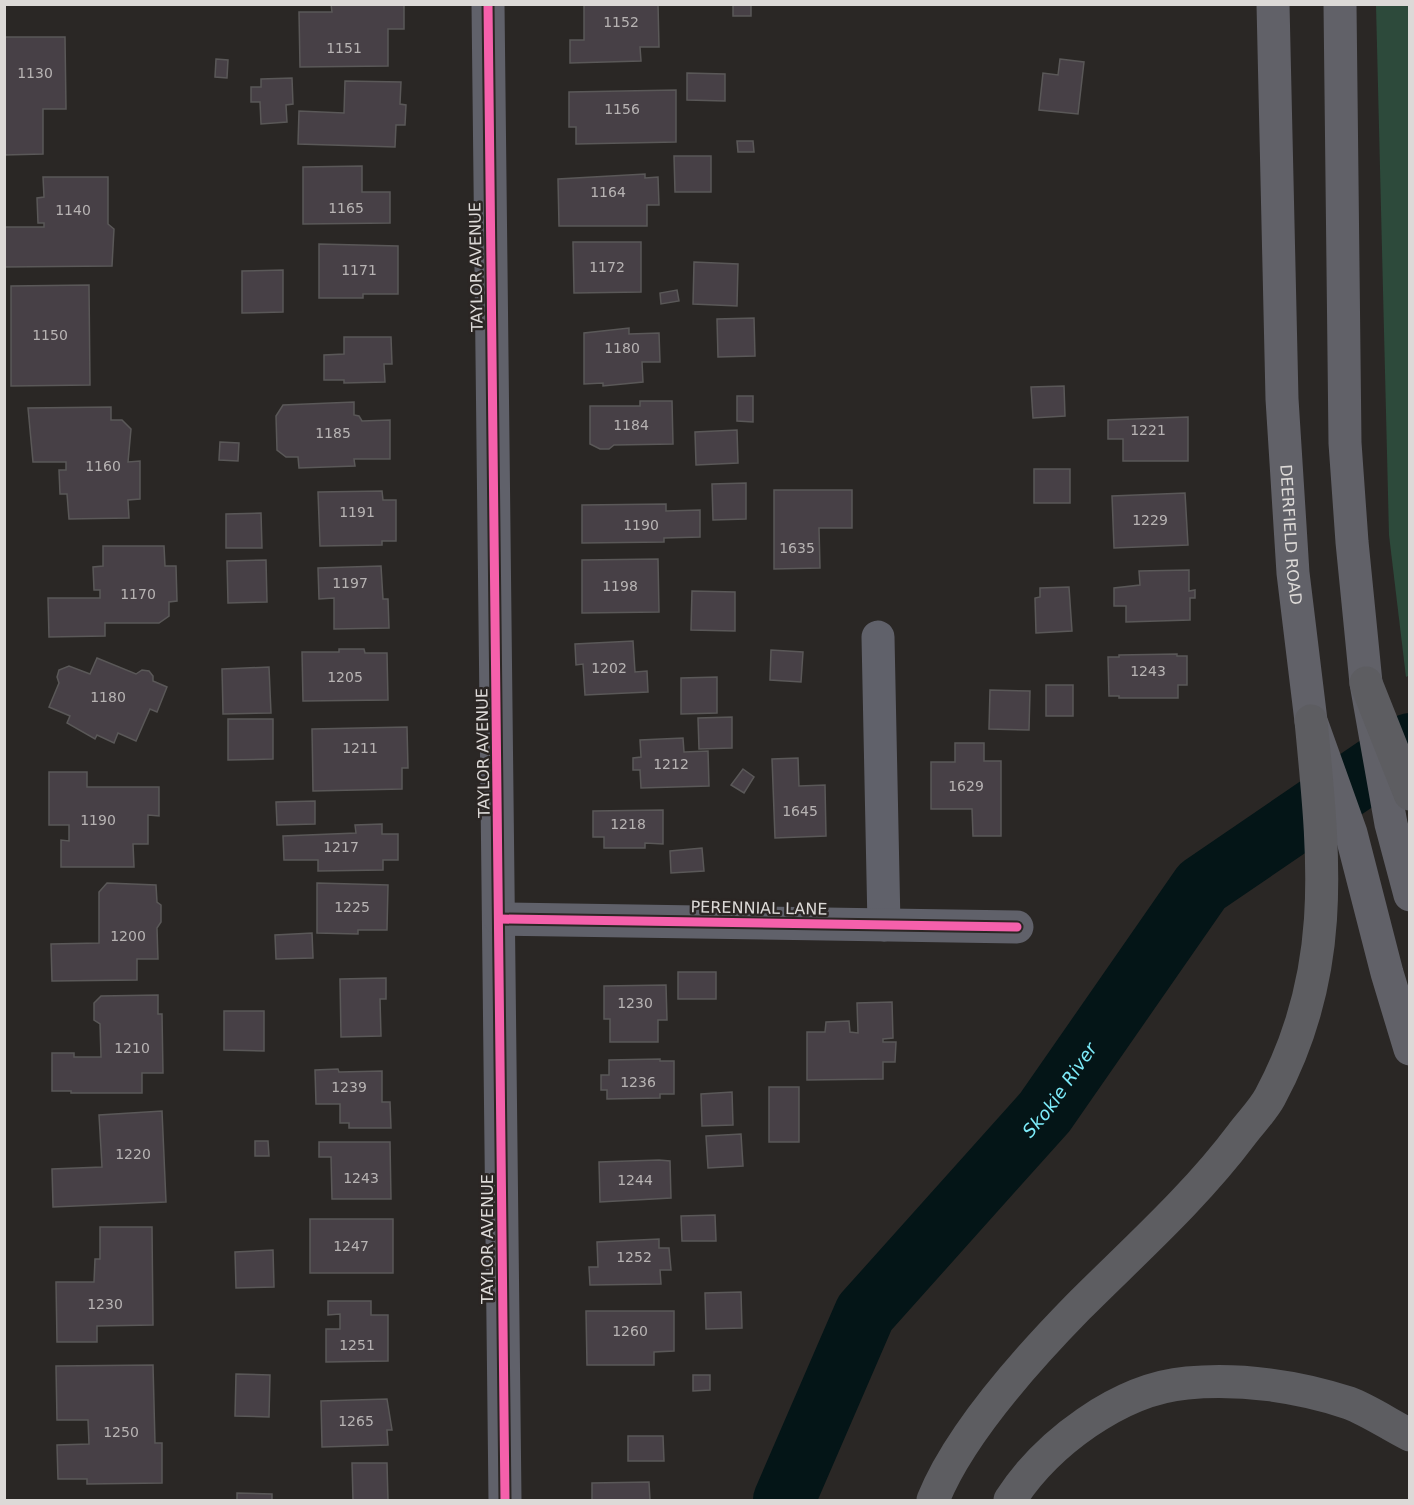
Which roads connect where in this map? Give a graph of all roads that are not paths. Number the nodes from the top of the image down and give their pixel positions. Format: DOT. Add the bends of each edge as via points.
graph roads {
  1 [pos="488,4"];
  2 [pos="1273,4"];
  3 [pos="1340,4"];
  4 [pos="878,637"];
  5 [pos="1366,683"];
  6 [pos="1311,721"];
  7 [pos="1406,787"];
  8 [pos="1410,895"];
  9 [pos="500,919"];
  10 [pos="884,925"];
  11 [pos="1017,927"];
  12 [pos="1410,1049"];
  13 [pos="1410,1435"];
  14 [pos="505,1500"];
  15 [pos="933,1500"];
  16 [pos="1010,1500"];
  1 -- 9 [label="street, TAYLOR AVENUE"];
  2 -- 6 [label="main road, DEERFIELD ROAD" via="1282,399 1293,573"];
  3 -- 5 [label="main road" via="1345,443"];
  4 -- 10 [label="street"];
  5 -- 7 [label="highway"];
  5 -- 8 [label="main road" via="1391,824"];
  6 -- 12 [label="main road, DEERFIELD ROAD" via="1351,833"];
  6 -- 15 [label="highway" via="1324,880 1320,933 1306,1012 1269,1098 1218,1167 1041,1344 988,1410 941,1480"];
  9 -- 10 [label="street, PERENNIAL LANE"];
  9 -- 14 [label="street, TAYLOR AVENUE"];
  10 -- 11 [label="street, PERENNIAL LANE"];
  13 -- 16 [label="highway" via="1350,1404 1285,1388 1263,1383 1186,1383 1153,1390 1112,1407 1074,1431 1041,1461"];
}
